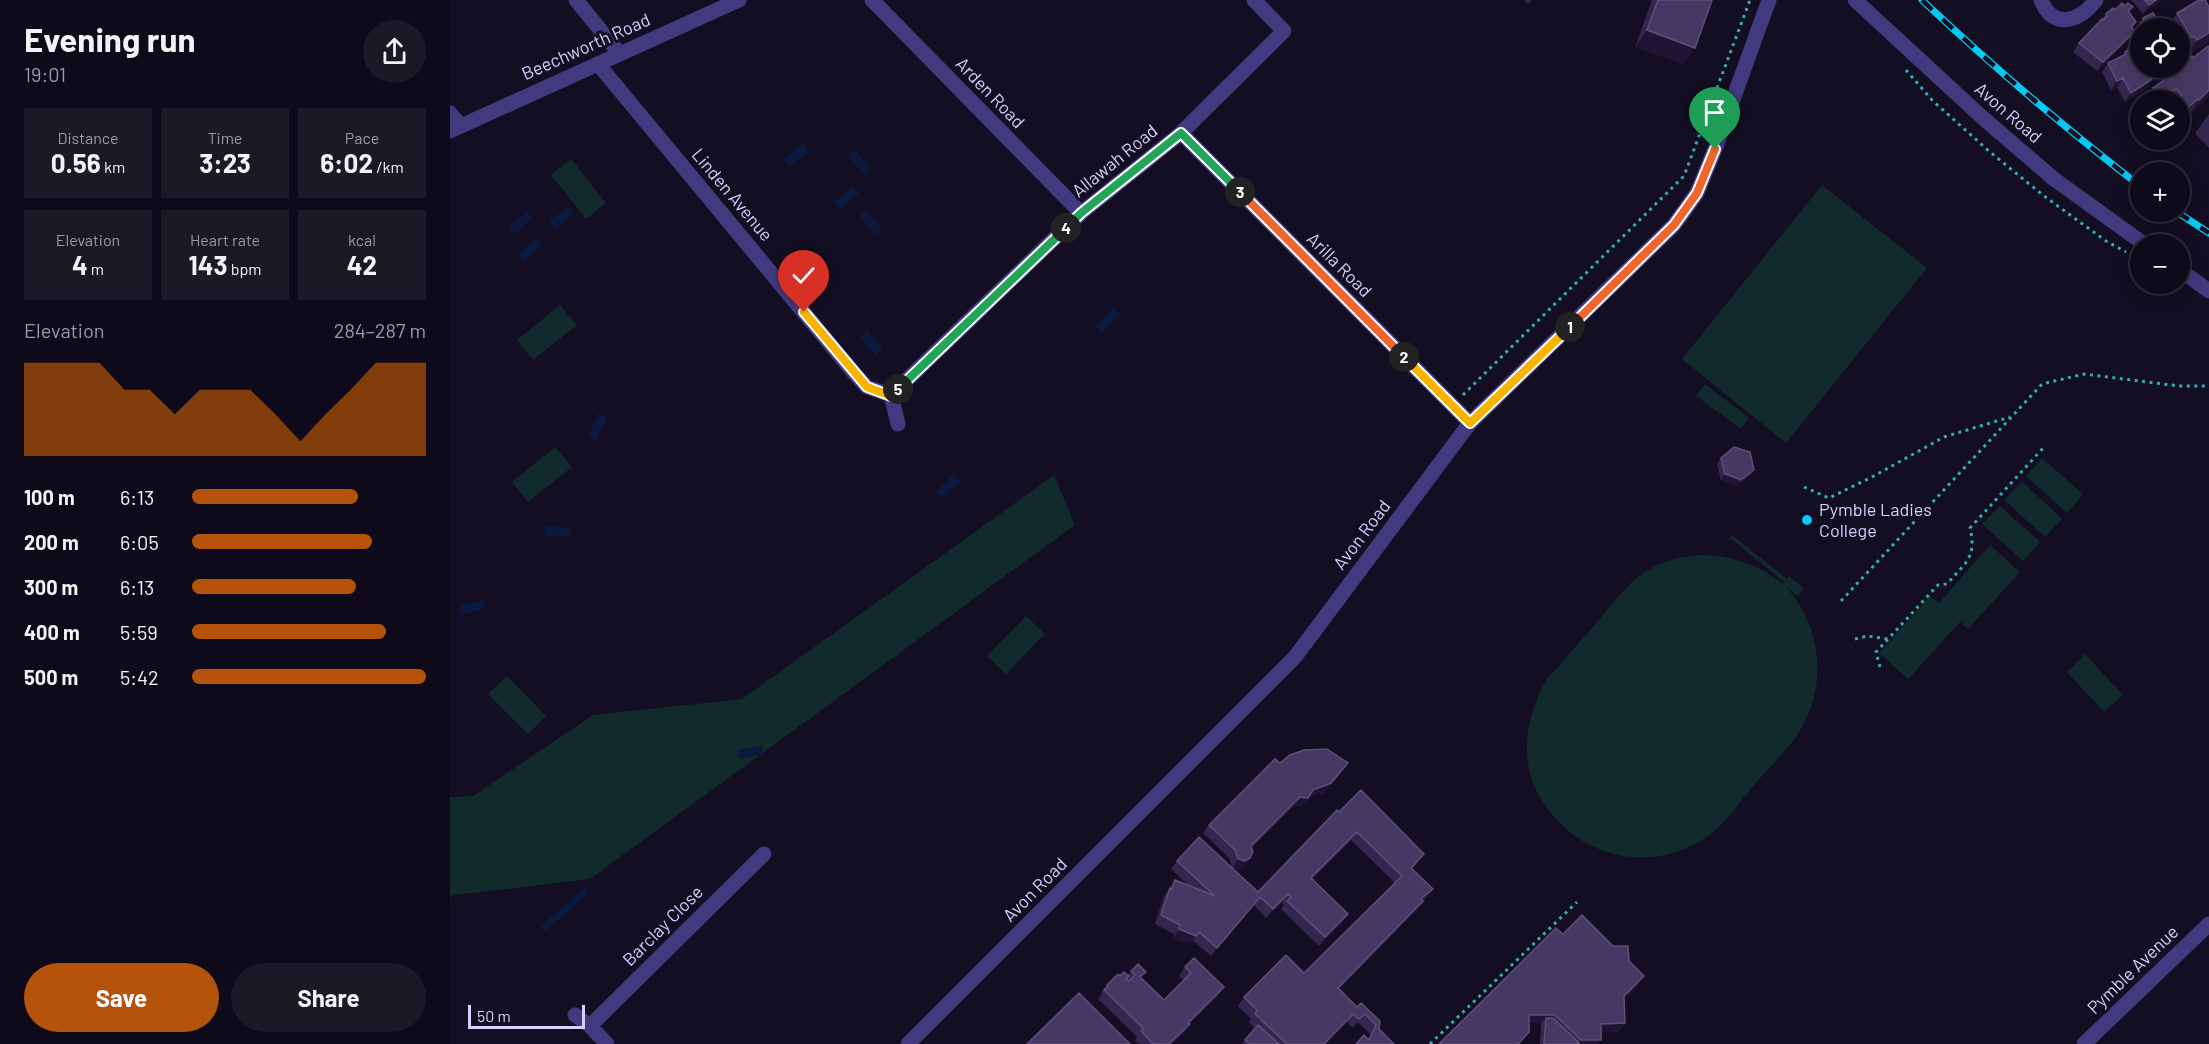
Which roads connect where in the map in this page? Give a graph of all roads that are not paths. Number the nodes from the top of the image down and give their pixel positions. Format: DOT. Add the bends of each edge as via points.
graph roads {
  1 [pos="576,0"];
  2 [pos="739,0"];
  3 [pos="872,0"];
  4 [pos="1254,0"];
  5 [pos="1769,0"];
  6 [pos="1855,0"];
  7 [pos="2041,0"];
  8 [pos="2096,0"];
  9 [pos="620,54"];
  10 [pos="598,64"];
  11 [pos="453,123"];
  12 [pos="1181,133"];
  13 [pos="1081,213"];
  14 [pos="2130,234"];
  15 [pos="2190,277"];
  16 [pos="2209,291"];
  17 [pos="891,396"];
  18 [pos="1470,423"];
  19 [pos="898,424"];
  20 [pos="764,854"];
  21 [pos="2209,924"];
  22 [pos="575,1015"];
  23 [pos="590,1026"];
  24 [pos="607,1044"];
  25 [pos="908,1044"];
  26 [pos="2084,1044"];
  1 -- 9 [label="street"];
  2 -- 9 [label="street, Beechworth Road"];
  3 -- 13 [label="street, Arden Road"];
  4 -- 12 [label="street, Allawah Road" via="1284,31"];
  5 -- 18 [label="street, Avon Road" via="1697,193 1674,225"];
  6 -- 14 [label="street, Avon Road" via="2054,179"];
  7 -- 8 [label="street" via="2053,17 2066,20 2089,9"];
  9 -- 10 [label="street, Beechworth Road"];
  10 -- 11 [label="street, Beechworth Road"];
  10 -- 17 [label="street, Linden Avenue" via="854,373 867,387"];
  12 -- 13 [label="street, Allawah Road"];
  12 -- 18 [label="street, Arilla Road"];
  13 -- 17 [label="street, Allawah Road"];
  15 -- 16 [label="street"];
  17 -- 19 [label="street"];
  18 -- 25 [label="street, Avon Road" via="1295,657"];
  20 -- 23 [label="street, Barclay Close"];
  21 -- 26 [label="street, Pymble Avenue"];
  22 -- 23 [label="street"];
  23 -- 24 [label="street"];
}
